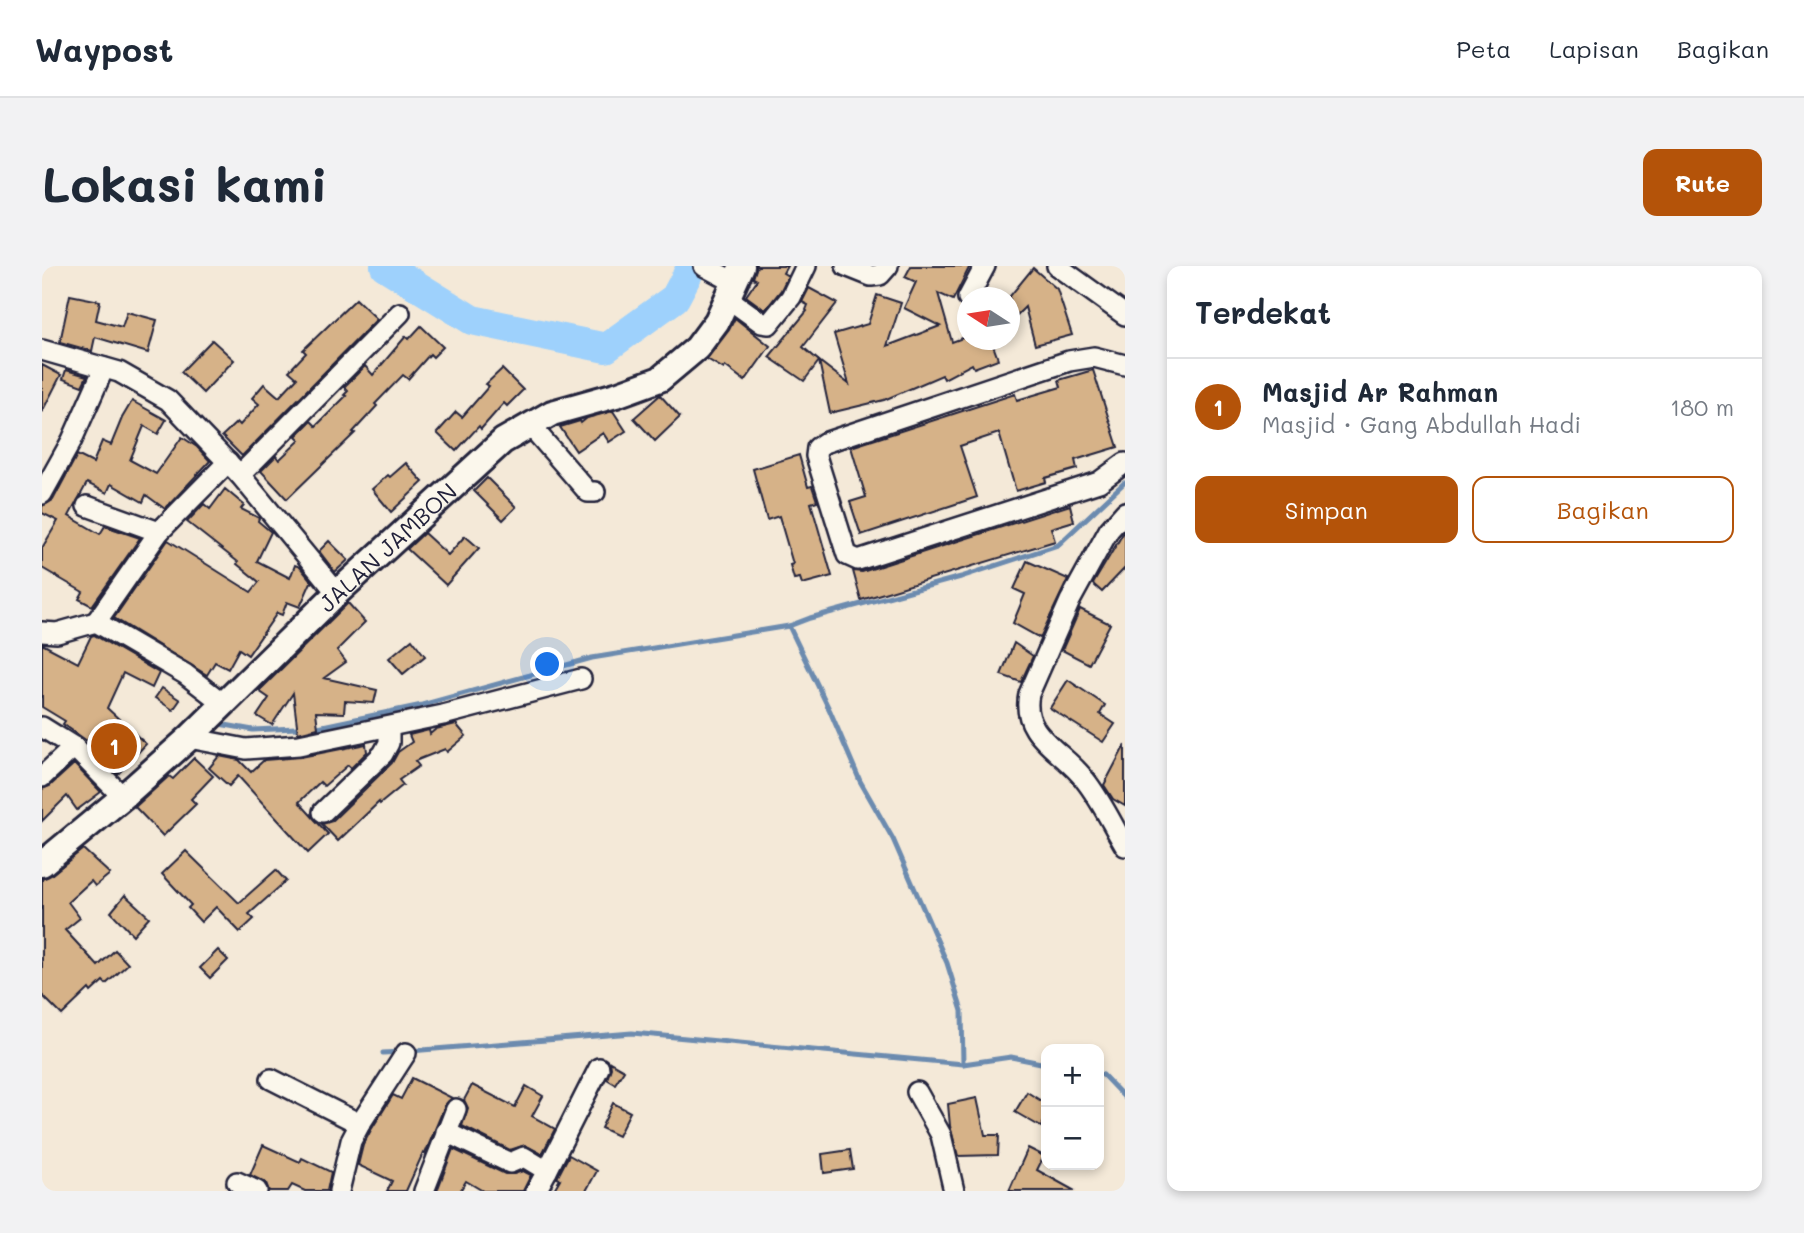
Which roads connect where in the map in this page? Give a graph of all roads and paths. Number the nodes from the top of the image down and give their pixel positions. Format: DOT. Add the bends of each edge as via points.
graph roads {
  1 [pos="806,266"];
  2 [pos="846,266"];
  3 [pos="888,266"];
  4 [pos="985,266"];
  5 [pos="1057,266"];
  6 [pos="707,268"];
  7 [pos="736,283"];
  8 [pos="974,287"];
  9 [pos="400,313"];
  10 [pos="1125,316"];
  11 [pos="42,350"];
  12 [pos="1125,365"];
  13 [pos="104,368"];
  14 [pos="529,424"];
  15 [pos="1125,463"];
  16 [pos="234,468"];
  17 [pos="596,492"];
  18 [pos="42,494"];
  19 [pos="88,506"];
  20 [pos="1125,512"];
  21 [pos="159,532"];
  22 [pos="337,593"];
  23 [pos="96,622"];
  24 [pos="42,632"];
  25 [pos="581,679"];
  26 [pos="224,704"];
  27 [pos="42,727"];
  28 [pos="388,727"];
  29 [pos="188,738"];
  30 [pos="74,747"];
  31 [pos="42,777"];
  32 [pos="123,797"];
  33 [pos="323,812"];
  34 [pos="1125,846"];
  35 [pos="42,864"];
  36 [pos="407,1053"];
  37 [pos="600,1068"];
  38 [pos="271,1079"];
  39 [pos="917,1092"];
  40 [pos="456,1110"];
  41 [pos="360,1124"];
  42 [pos="446,1132"];
  43 [pos="547,1171"];
  44 [pos="237,1182"];
  45 [pos="257,1191"];
  46 [pos="339,1191"];
  47 [pos="424,1191"];
  48 [pos="536,1191"];
  49 [pos="954,1191"];
  1 -- 7 [label="street" via="792,297 769,324 762,323"];
  2 -- 3 [label="street" via="871,276 880,275"];
  4 -- 8 [label="street"];
  5 -- 10 [label="street"];
  6 -- 7 [label="street"];
  7 -- 14 [label="main road, JALAN JAMBON" via="697,348 660,379"];
  9 -- 16 [label="street"];
  11 -- 13 [label="street"];
  12 -- 15 [label="street" via="1094,357 1069,361 824,443 816,456 847,555 858,560 1099,482"];
  13 -- 16 [label="street" via="135,379 168,400"];
  13 -- 18 [label="street"];
  14 -- 17 [label="street" via="588,492"];
  14 -- 22 [label="main road, JALAN JAMBON" via="503,441"];
  16 -- 21 [label="street"];
  16 -- 22 [label="street"];
  19 -- 21 [label="street"];
  20 -- 34 [label="street" via="1109,530 1070,601 1026,705 1031,725 1084,778"];
  21 -- 23 [label="street"];
  22 -- 26 [label="main road, JALAN JAMBON"];
  23 -- 24 [label="street" via="57,633"];
  23 -- 26 [label="street" via="185,674"];
  25 -- 28 [label="street"];
  26 -- 29 [label="main road, JALAN JAMBON"];
  27 -- 30 [label="street"];
  28 -- 29 [label="street" via="299,745 246,749"];
  28 -- 33 [label="street" via="389,743 383,754"];
  29 -- 32 [label="main road, JALAN JAMBON"];
  30 -- 31 [label="street"];
  30 -- 32 [label="street"];
  32 -- 35 [label="main road, JALAN JAMBON"];
  36 -- 41 [label="street"];
  37 -- 43 [label="street"];
  38 -- 41 [label="street"];
  39 -- 49 [label="street" via="942,1135"];
  40 -- 42 [label="street"];
  41 -- 46 [label="street" via="348,1149"];
  42 -- 43 [label="street" via="510,1163 524,1157"];
  42 -- 47 [label="street"];
  43 -- 48 [label="street"];
  44 -- 45 [label="street"];
}
